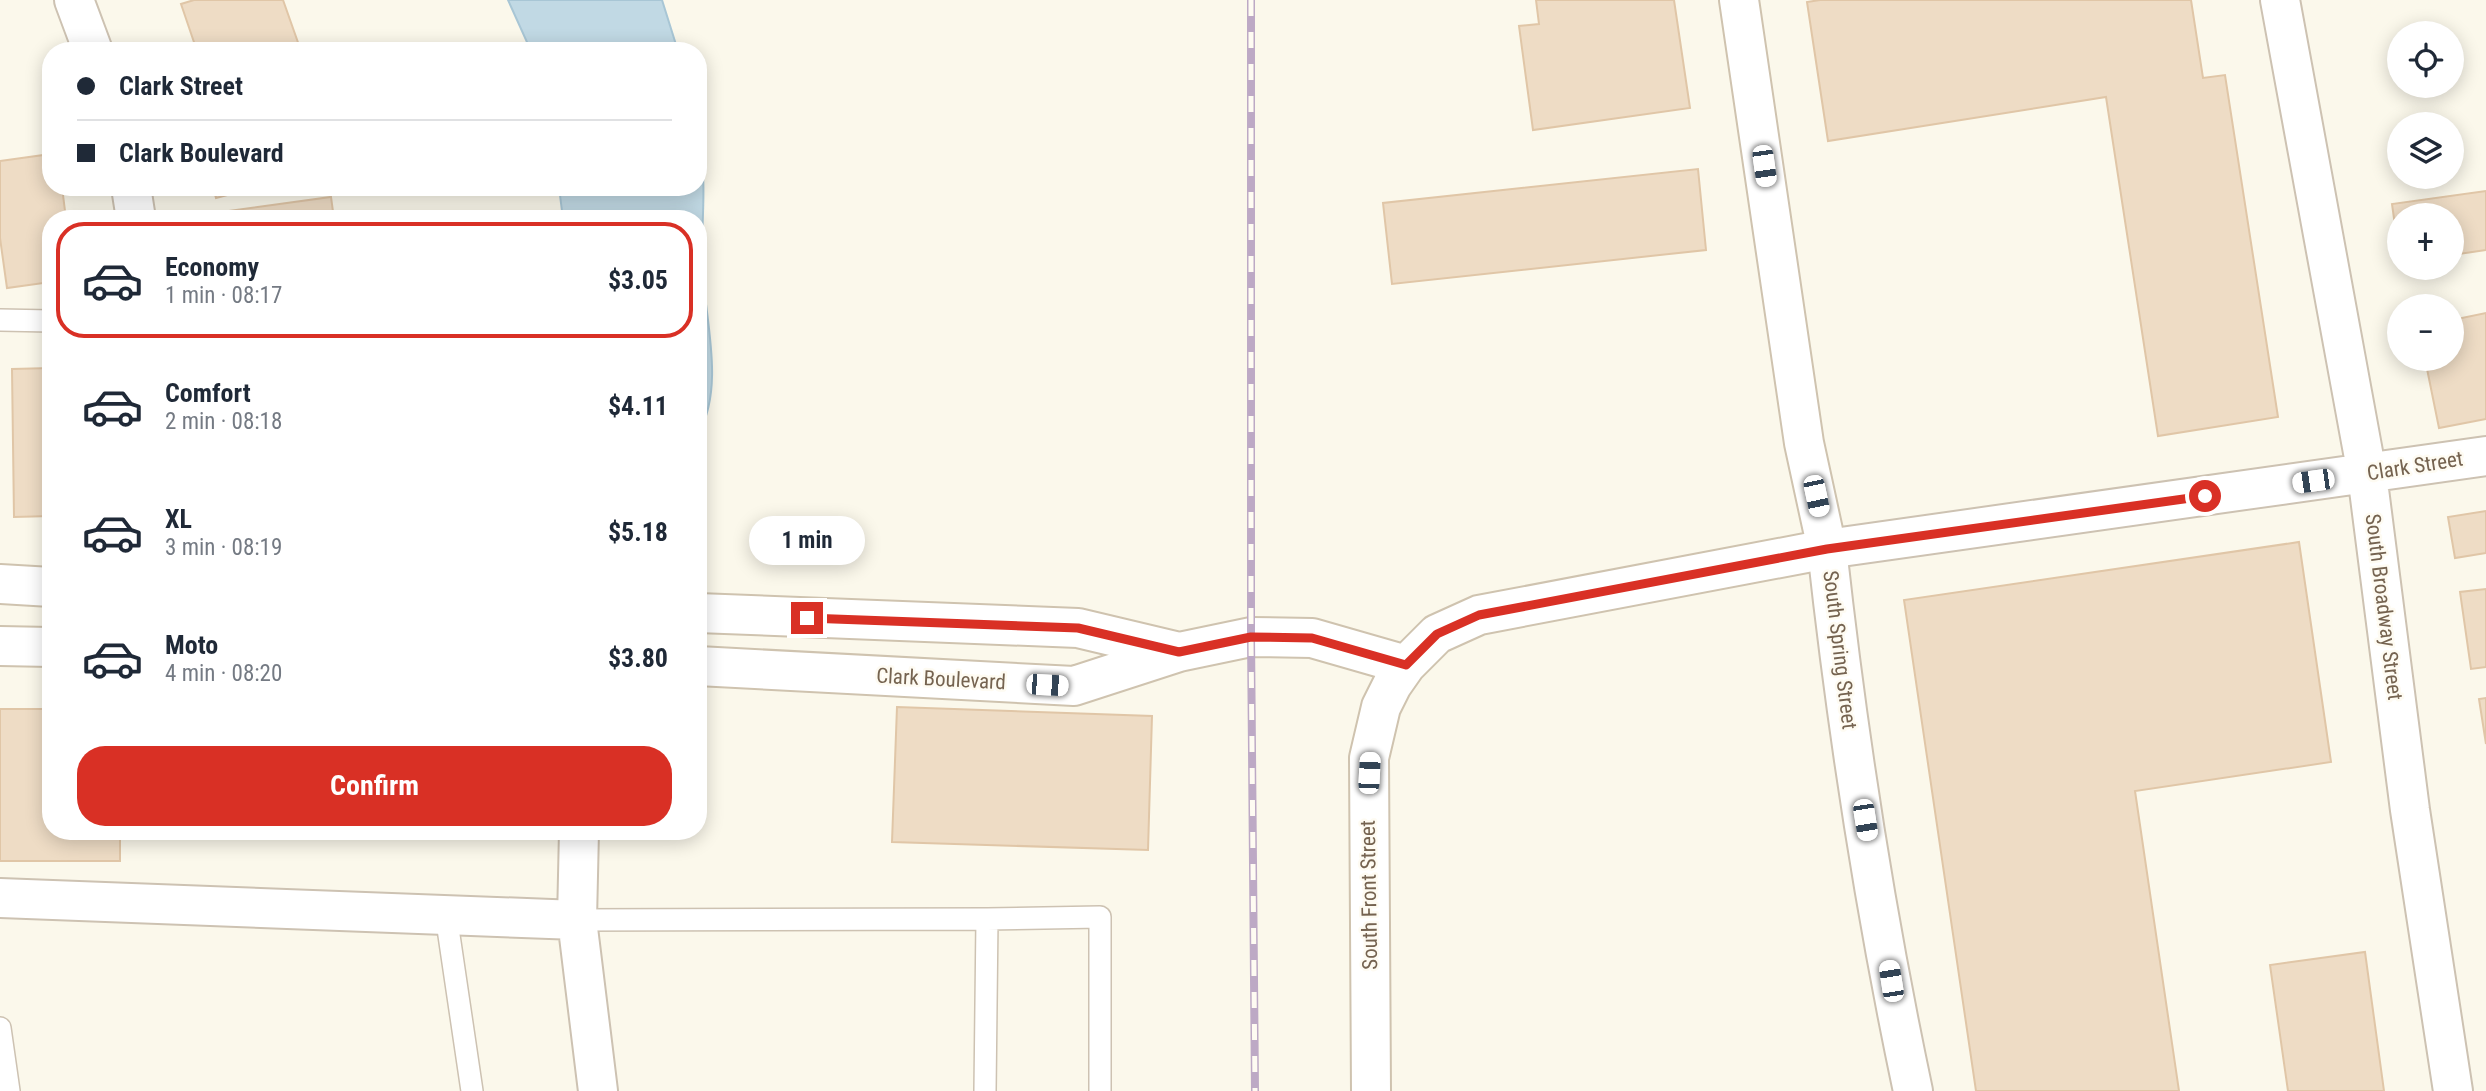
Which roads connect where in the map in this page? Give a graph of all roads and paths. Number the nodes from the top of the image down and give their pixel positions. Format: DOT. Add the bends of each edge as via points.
graph roads {
  1 [pos="74,0"];
  2 [pos="1740,0"];
  3 [pos="2280,0"];
  4 [pos="90,42"];
  5 [pos="0,320"];
  6 [pos="42,321"];
  7 [pos="2486,456"];
  8 [pos="2367,474"];
  9 [pos="1827,549"];
  10 [pos="0,584"];
  11 [pos="42,586"];
  12 [pos="707,613"];
  13 [pos="0,646"];
  14 [pos="42,647"];
  15 [pos="1179,652"];
  16 [pos="1406,665"];
  17 [pos="707,666"];
  18 [pos="579,840"];
  19 [pos="0,898"];
  20 [pos="446,915"];
  21 [pos="987,919"];
  22 [pos="577,920"];
  23 [pos="0,1028"];
  24 [pos="9,1091"];
  25 [pos="472,1091"];
  26 [pos="598,1091"];
  27 [pos="985,1091"];
  28 [pos="1100,1091"];
  29 [pos="1371,1091"];
  30 [pos="1913,1091"];
  31 [pos="2453,1091"];
  1 -- 4 [label="street"];
  2 -- 9 [label="street, South Spring Street" via="1804,443"];
  3 -- 8 [label="street, South Broadway Street"];
  5 -- 6 [label="lane"];
  7 -- 8 [label="street, Clark Street"];
  8 -- 9 [label="street, Clark Street"];
  8 -- 31 [label="street, South Broadway Street" via="2410,810"];
  9 -- 16 [label="street, Clark Street" via="1479,615 1437,634"];
  9 -- 30 [label="street, South Spring Street" via="1847,713"];
  10 -- 11 [label="street"];
  12 -- 15 [label="street, Clark Boulevard" via="1078,628"];
  13 -- 14 [label="street"];
  15 -- 16 [label="street, Clark Boulevard" via="1251,637 1312,638"];
  15 -- 17 [label="street, Clark Boulevard" via="1074,686"];
  16 -- 29 [label="street, South Front Street" via="1381,707 1369,758"];
  18 -- 22 [label="street"];
  19 -- 20 [label="street"];
  20 -- 22 [label="street"];
  20 -- 25 [label="lane"];
  21 -- 22 [label="lane"];
  21 -- 27 [label="lane"];
  21 -- 28 [label="lane" via="1100,917"];
  22 -- 26 [label="street"];
  23 -- 24 [label="lane"];
}
